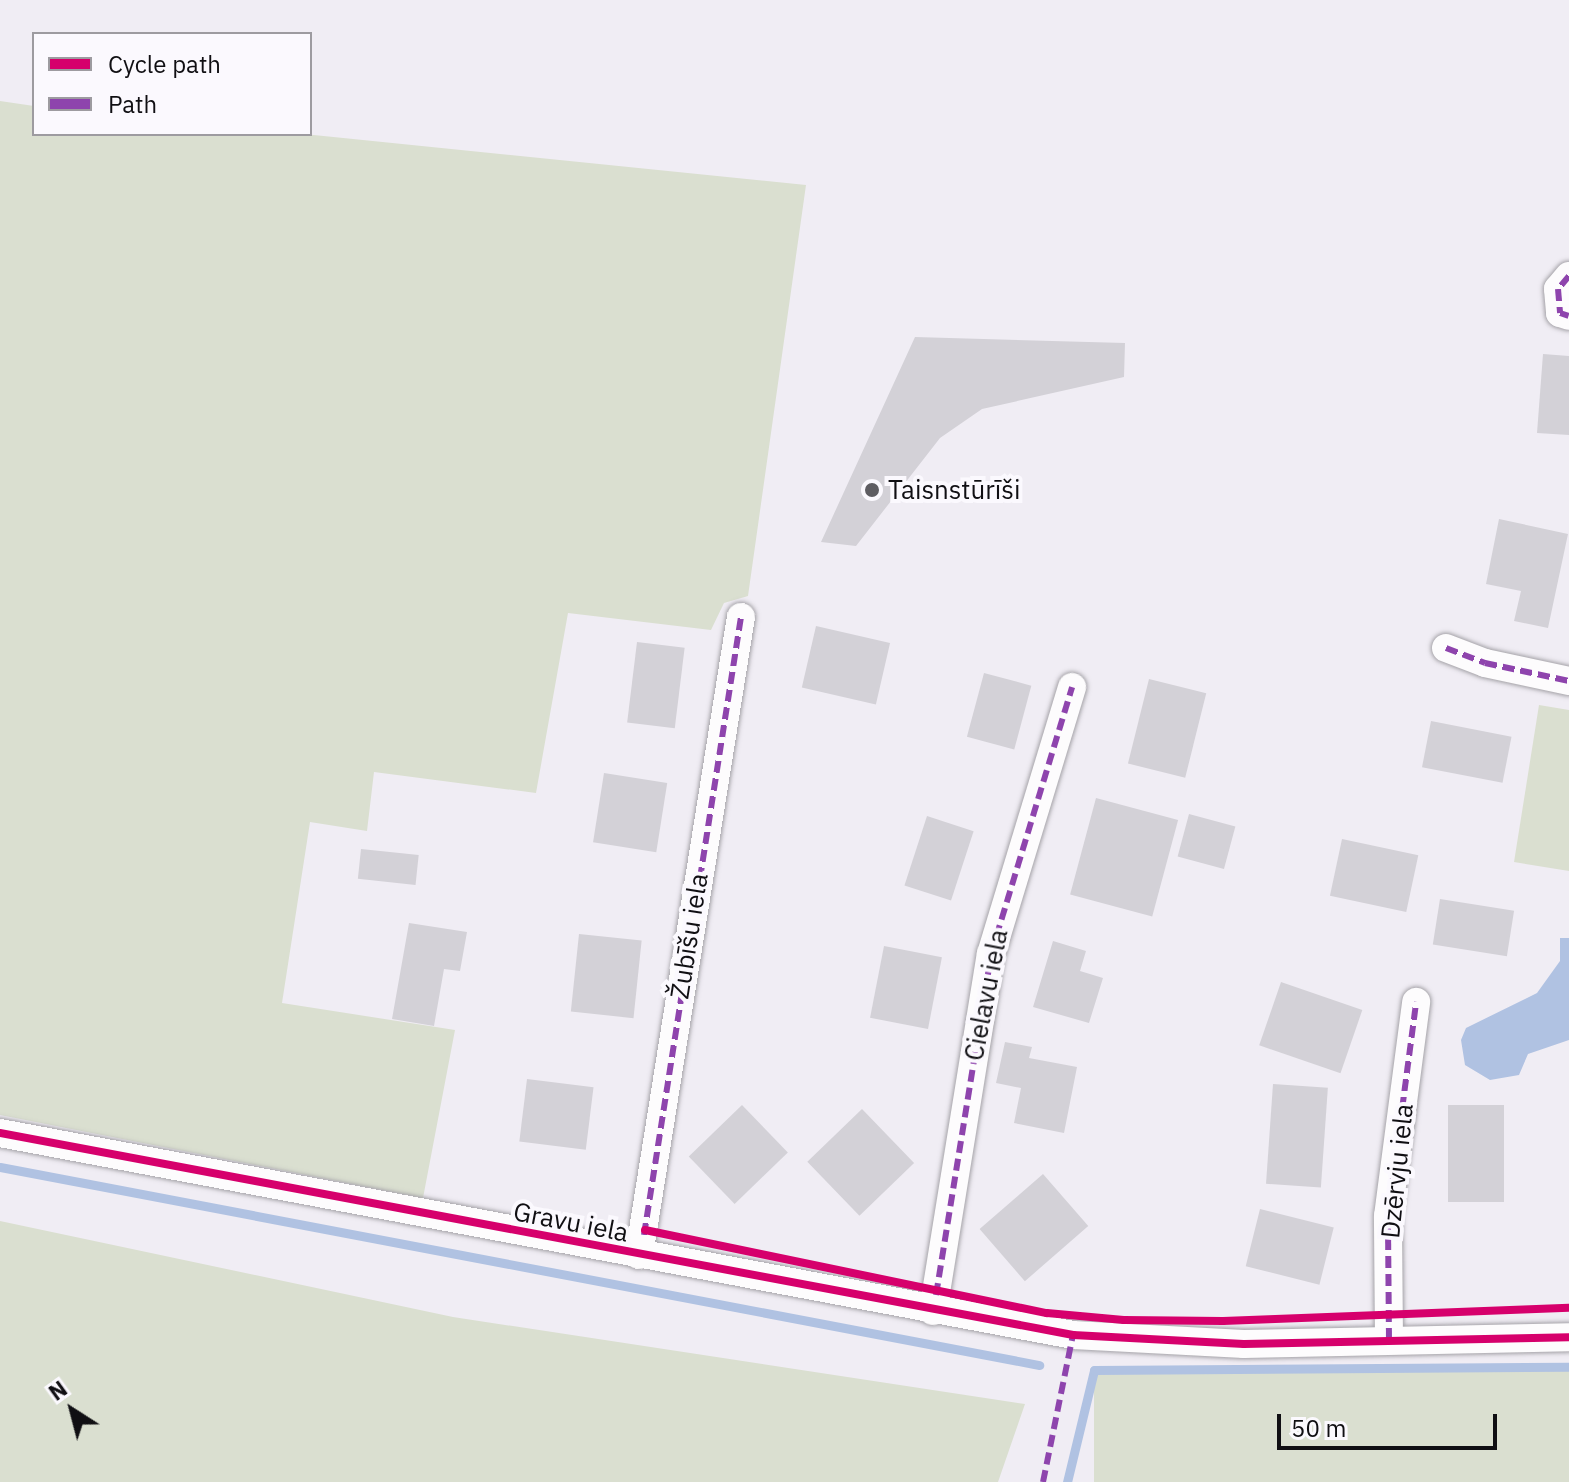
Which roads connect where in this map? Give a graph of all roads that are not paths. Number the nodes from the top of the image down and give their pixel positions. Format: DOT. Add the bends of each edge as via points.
graph roads {
  1 [pos="1569,276"];
  2 [pos="1569,316"];
  3 [pos="741,617"];
  4 [pos="1446,648"];
  5 [pos="1569,681"];
  6 [pos="1072,687"];
  7 [pos="1416,1002"];
  8 [pos="0,1133"];
  9 [pos="639,1255"];
  10 [pos="933,1311"];
  11 [pos="1569,1337"];
  12 [pos="1389,1340"];
  1 -- 2 [label="street" via="1558,289 1560,313"];
  3 -- 9 [label="street, Žubīšu iela"];
  4 -- 5 [label="street" via="1485,663"];
  6 -- 10 [label="street, Cielavu iela" via="991,954"];
  7 -- 12 [label="street, Dzērvju iela" via="1388,1216"];
  8 -- 9 [label="street, Gravu iela"];
  9 -- 10 [label="street, Gravu iela"];
  10 -- 12 [label="street, Gravu iela" via="1088,1336 1244,1344"];
  11 -- 12 [label="street, Gravu iela"];
}
